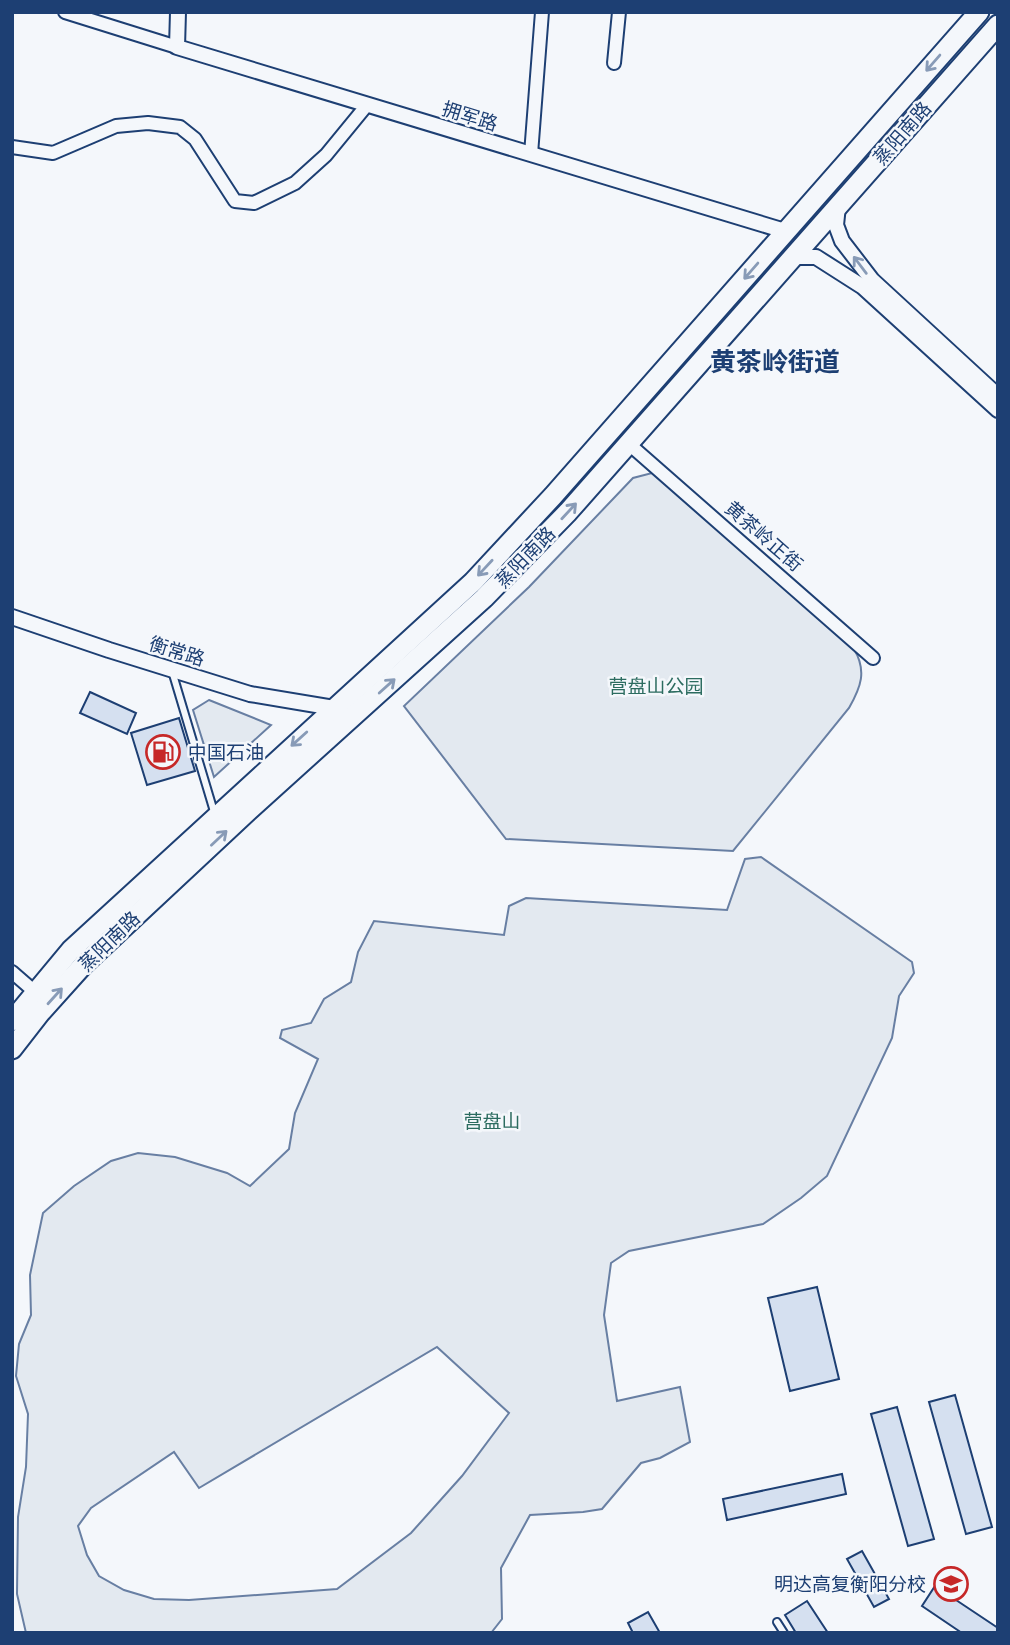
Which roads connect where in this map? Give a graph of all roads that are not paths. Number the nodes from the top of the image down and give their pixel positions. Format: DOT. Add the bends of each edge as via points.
graph roads {
  1 [pos="65,12"];
  2 [pos="178,12"];
  3 [pos="542,12"];
  4 [pos="619,12"];
  5 [pos="979,12"];
  6 [pos="994,34"];
  7 [pos="177,47"];
  8 [pos="614,63"];
  9 [pos="367,105"];
  10 [pos="12,147"];
  11 [pos="531,154"];
  12 [pos="838,206"];
  13 [pos="785,232"];
  14 [pos="793,257"];
  15 [pos="998,396"];
  16 [pos="998,410"];
  17 [pos="629,444"];
  18 [pos="12,617"];
  19 [pos="873,657"];
  20 [pos="172,670"];
  21 [pos="334,708"];
  22 [pos="215,816"];
  23 [pos="12,972"];
  24 [pos="35,992"];
  25 [pos="12,1021"];
  26 [pos="12,1049"];
  27 [pos="777,1622"];
  28 [pos="784,1633"];
  1 -- 7 [label="street"];
  2 -- 7 [label="street"];
  3 -- 11 [label="street"];
  4 -- 8 [label="street"];
  5 -- 13 [label="main road, 蒸阳南路, one-way"];
  6 -- 12 [label="main road, 蒸阳南路"];
  7 -- 9 [label="street, 拥军路"];
  9 -- 10 [label="street" via="326,155 295,183 254,203 235,201 195,139 180,127 116,126 53,153"];
  9 -- 11 [label="street, 拥军路"];
  11 -- 13 [label="street, 拥军路"];
  12 -- 14 [label="main road, 蒸阳南路"];
  15 -- 12 [label="street, one-way" via="872,280 842,241 836,225"];
  13 -- 21 [label="main road, 蒸阳南路, one-way" via="473,582"];
  14 -- 16 [label="street" via="816,257 863,287"];
  14 -- 17 [label="main road, 蒸阳南路"];
  17 -- 19 [label="street, 黄茶岭正街"];
  26 -- 17 [label="main road, 蒸阳南路, one-way" via="84,964 484,598"];
  18 -- 20 [label="street, 衡常路"];
  20 -- 21 [label="street, 衡常路" via="250,694"];
  20 -- 22 [label="lane"];
  21 -- 22 [label="main road, 蒸阳南路, one-way"];
  22 -- 24 [label="main road, 蒸阳南路" via="71,950"];
  23 -- 24 [label="street"];
  24 -- 25 [label="main road, 蒸阳南路"];
  27 -- 28 [label="lane"];
}
